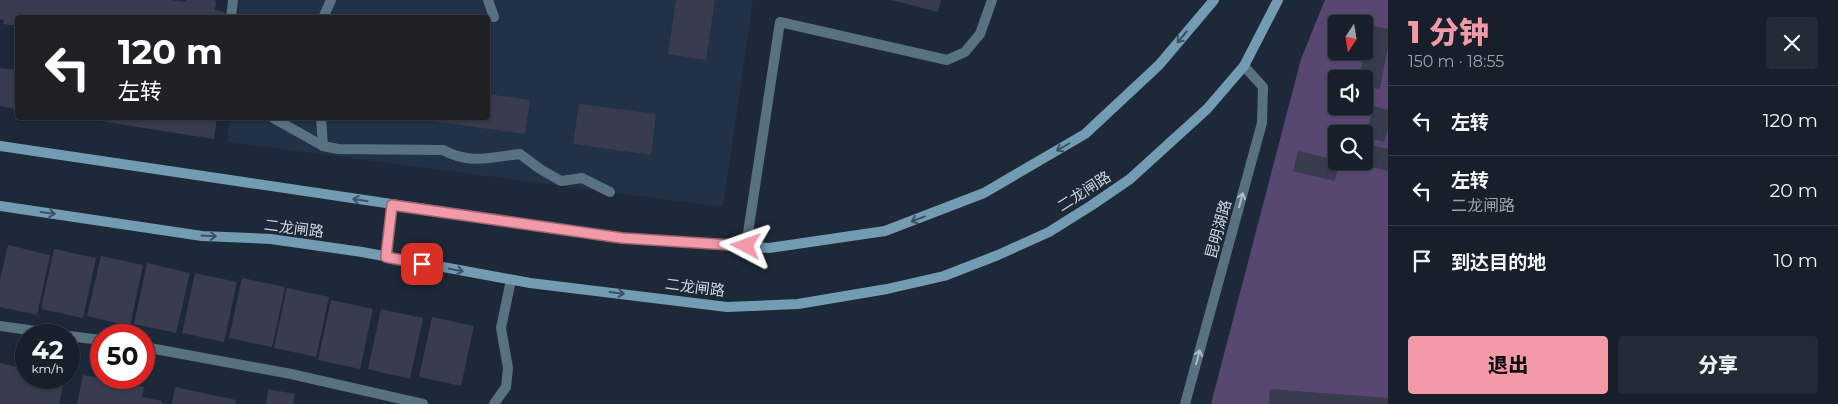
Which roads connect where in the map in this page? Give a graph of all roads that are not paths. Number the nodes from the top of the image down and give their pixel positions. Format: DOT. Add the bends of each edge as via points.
graph roads {
  1 [pos="233,0"];
  2 [pos="331,0"];
  3 [pos="488,0"];
  4 [pos="992,0"];
  5 [pos="1214,0"];
  6 [pos="1278,0"];
  7 [pos="231,15"];
  8 [pos="324,15"];
  9 [pos="494,17"];
  10 [pos="1244,66"];
  11 [pos="277,120"];
  12 [pos="321,120"];
  13 [pos="0,146"];
  14 [pos="323,146"];
  15 [pos="610,192"];
  16 [pos="392,205"];
  17 [pos="0,206"];
  18 [pos="746,246"];
  19 [pos="386,257"];
  20 [pos="511,280"];
  21 [pos="0,326"];
  22 [pos="15,328"];
  23 [pos="155,349"];
  24 [pos="423,404"];
  25 [pos="494,404"];
  26 [pos="1185,404"];
  1 -- 7 [label="street"];
  2 -- 8 [label="street"];
  3 -- 9 [label="street"];
  4 -- 18 [label="street" via="980,34 965,52 947,60 780,22"];
  5 -- 18 [label="main road, one-way" via="1159,65 1085,134 984,193 885,232 769,248"];
  6 -- 10 [label="main road, 二龙闸路"];
  20 -- 10 [label="main road, 二龙闸路, one-way" via="727,307 798,304 944,276 1049,232 1130,179 1207,109"];
  26 -- 10 [label="street, 昆明湖路, one-way" via="1262,123 1263,87"];
  11 -- 14 [label="street"];
  12 -- 14 [label="street"];
  16 -- 13 [label="main road, one-way"];
  14 -- 15 [label="street" via="443,150 456,157 474,160 520,154 561,181 582,178"];
  16 -- 18 [label="main road" via="622,238"];
  16 -- 19 [label="main road"];
  17 -- 19 [label="main road, 二龙闸路, one-way" via="202,236 271,239"];
  19 -- 20 [label="main road, 二龙闸路, one-way"];
  20 -- 25 [label="street" via="501,328 508,368 506,387"];
  21 -- 22 [label="street"];
  23 -- 24 [label="street" via="291,374"];
}
